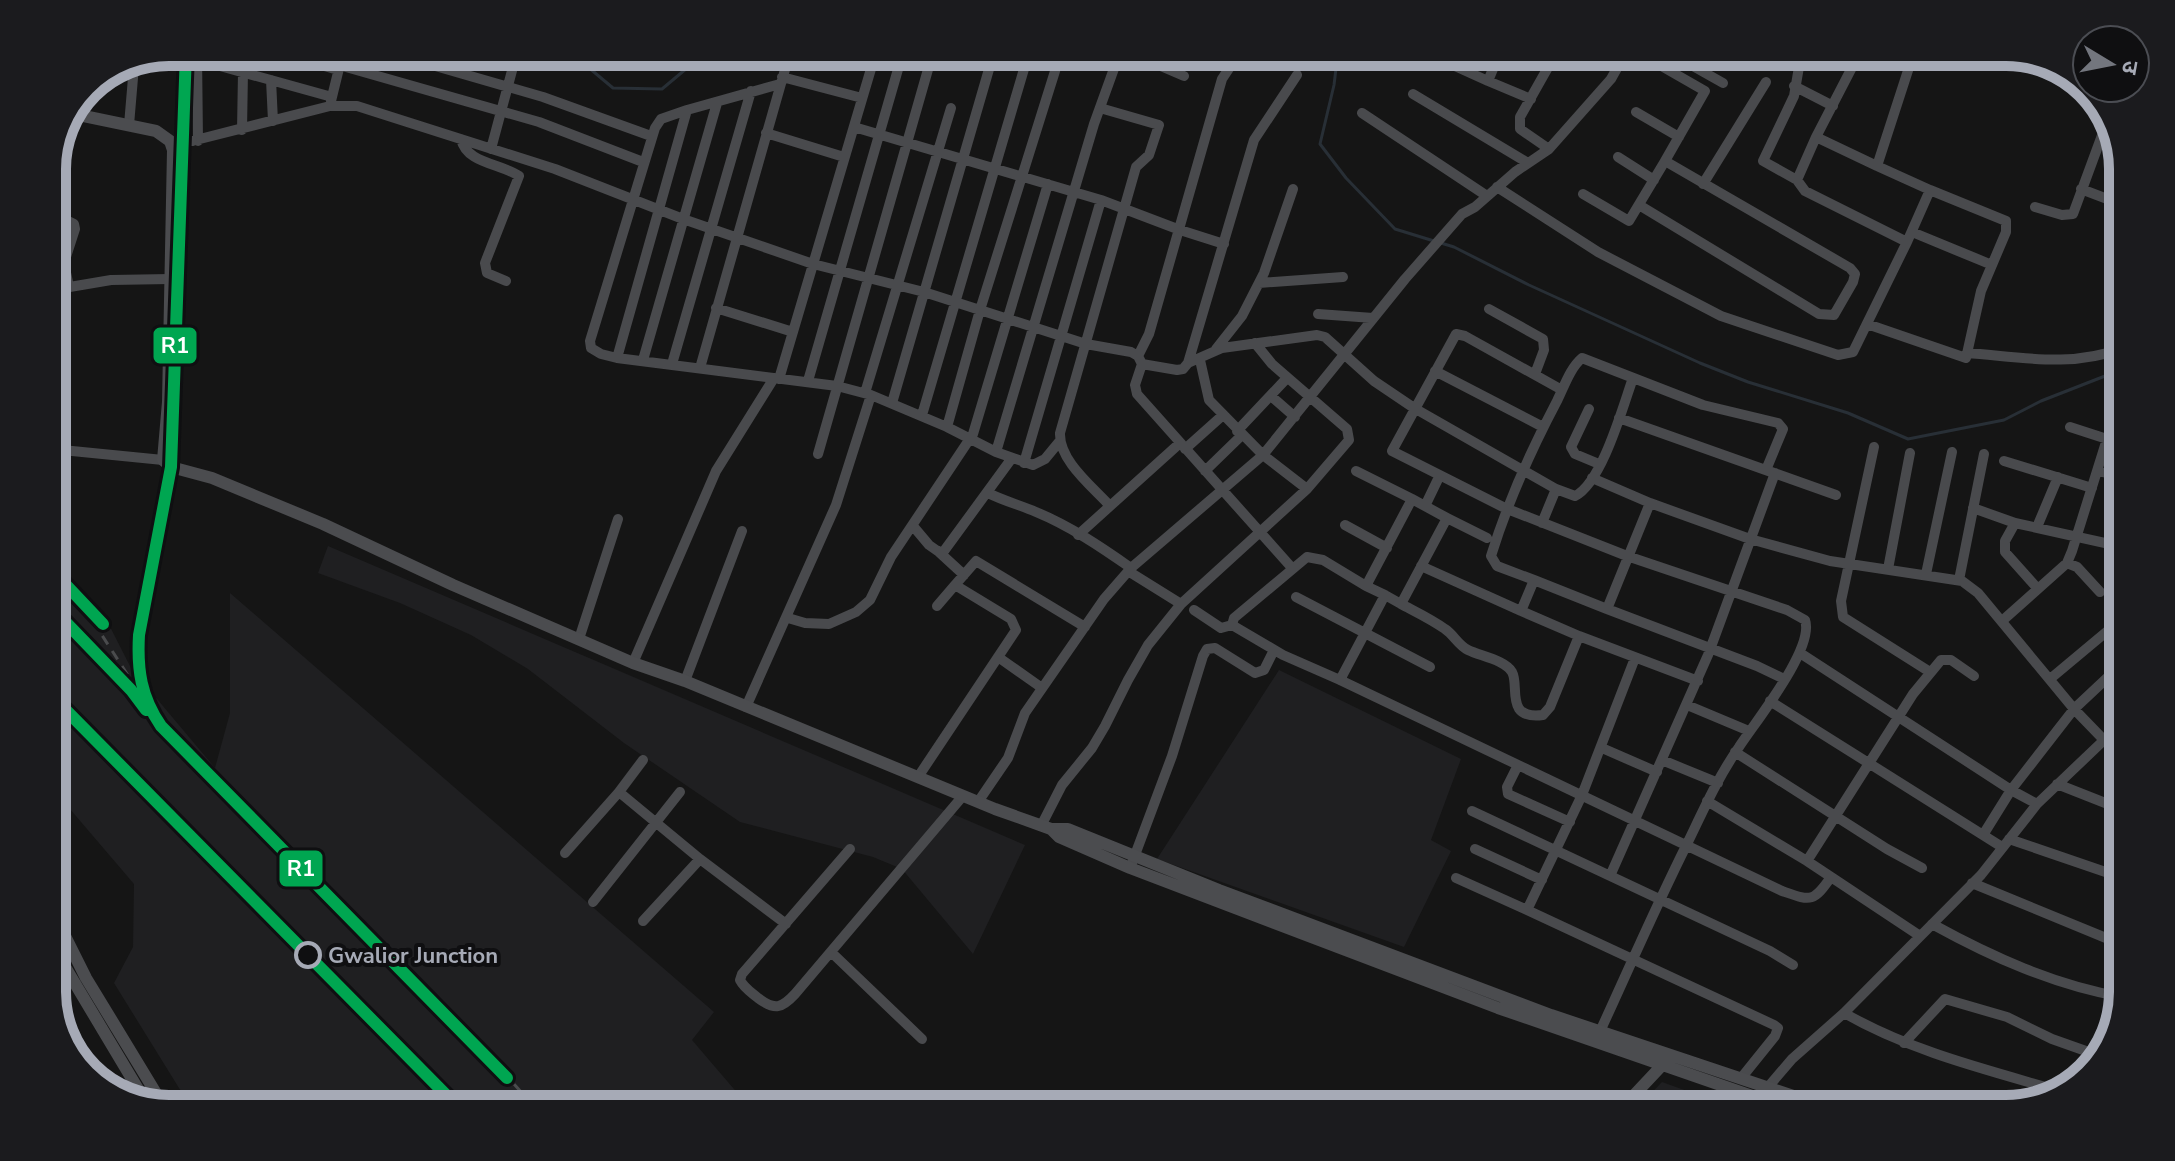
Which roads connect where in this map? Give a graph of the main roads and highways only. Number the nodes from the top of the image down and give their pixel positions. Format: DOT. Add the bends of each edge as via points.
graph roads {
  1 [pos="81,115"];
  2 [pos="66,938"];
  3 [pos="66,968"];
  4 [pos="1597,1038"];
  5 [pos="1672,1055"];
  6 [pos="1662,1065"];
  7 [pos="139,1091"];
  8 [pos="156,1094"];
  9 [pos="1634,1095"];
  10 [pos="1753,1095"];
  11 [pos="1793,1095"];
  1 -- 4 [label="main road" via="156,131 174,140 163,460 171,467 212,478 323,524 633,663 962,797 1046,827 1068,829 1132,863"];
  2 -- 8 [label="main road"];
  3 -- 7 [label="main road"];
  4 -- 5 [label="main road"];
  4 -- 6 [label="main road"];
  5 -- 6 [label="main road"];
  5 -- 11 [label="main road"];
  6 -- 9 [label="main road"];
  6 -- 10 [label="main road"];
}
